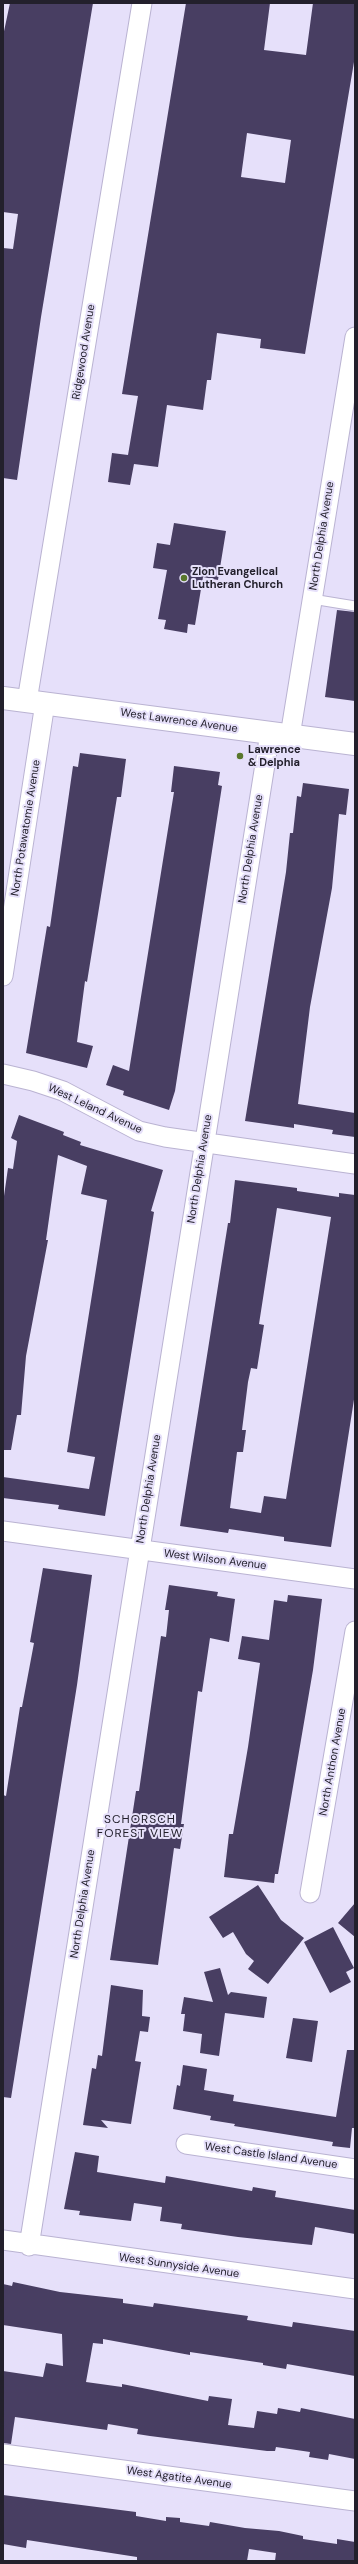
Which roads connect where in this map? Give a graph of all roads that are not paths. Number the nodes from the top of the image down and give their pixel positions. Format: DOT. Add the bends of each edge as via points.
graph roads {
  1 [pos="142,3"];
  2 [pos="355,337"];
  3 [pos="312,599"];
  4 [pos="355,606"];
  5 [pos="3,698"];
  6 [pos="36,702"];
  7 [pos="280,734"];
  8 [pos="355,744"];
  9 [pos="3,976"];
  10 [pos="3,1074"];
  11 [pos="205,1142"];
  12 [pos="355,1164"];
  13 [pos="3,1531"];
  14 [pos="139,1550"];
  15 [pos="355,1578"];
  16 [pos="355,1631"];
  17 [pos="310,1893"];
  18 [pos="186,2144"];
  19 [pos="355,2169"];
  20 [pos="3,2240"];
  21 [pos="29,2246"];
  22 [pos="355,2289"];
  23 [pos="3,2454"];
  24 [pos="355,2501"];
  1 -- 6 [label="street, Ridgewood Avenue"];
  2 -- 3 [label="street, North Delphia Avenue"];
  3 -- 4 [label="lane"];
  3 -- 7 [label="street, North Delphia Avenue"];
  5 -- 6 [label="main road, West Lawrence Avenue"];
  6 -- 7 [label="main road, West Lawrence Avenue"];
  6 -- 9 [label="street, North Potawatomie Avenue"];
  7 -- 8 [label="main road, West Lawrence Avenue"];
  7 -- 11 [label="street, North Delphia Avenue"];
  10 -- 11 [label="street, West Leland Avenue" via="63,1091 139,1131"];
  11 -- 12 [label="street, West Leland Avenue"];
  11 -- 14 [label="street, North Delphia Avenue"];
  13 -- 14 [label="street, West Wilson Avenue"];
  14 -- 15 [label="street, West Wilson Avenue"];
  14 -- 21 [label="street, North Delphia Avenue"];
  16 -- 17 [label="street, North Anthon Avenue"];
  18 -- 19 [label="street, West Castle Island Avenue"];
  20 -- 21 [label="street, West Sunnyside Avenue"];
  21 -- 22 [label="street, West Sunnyside Avenue"];
  23 -- 24 [label="street, West Agatite Avenue"];
}
